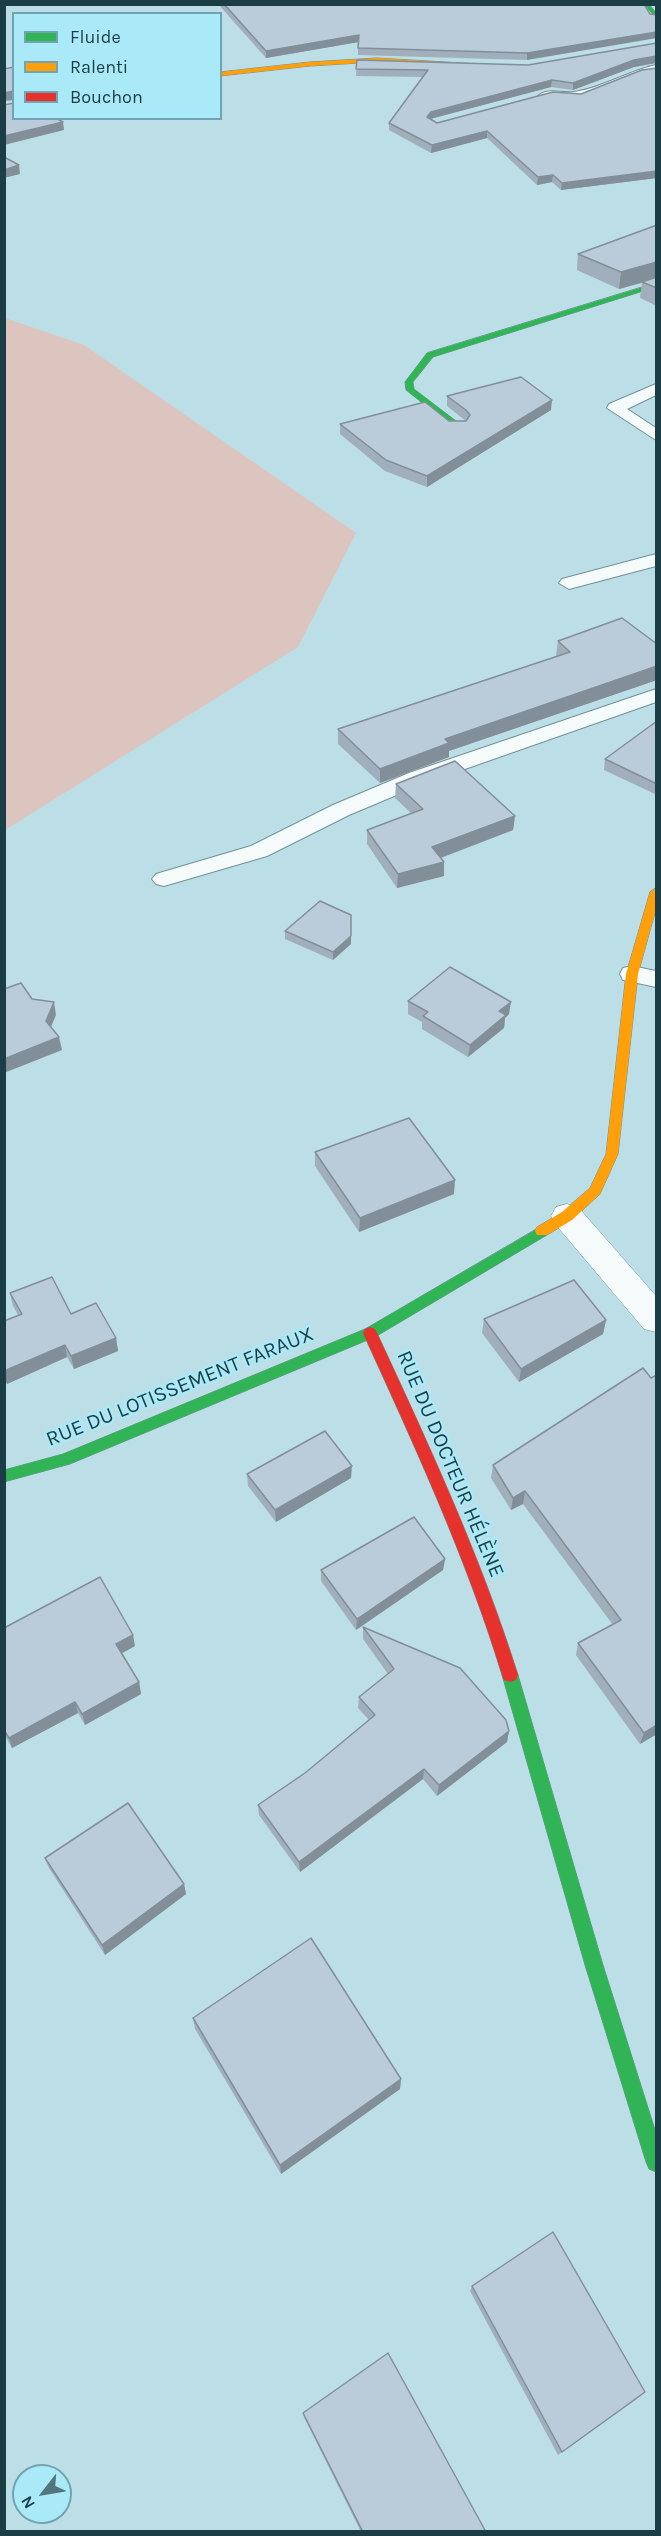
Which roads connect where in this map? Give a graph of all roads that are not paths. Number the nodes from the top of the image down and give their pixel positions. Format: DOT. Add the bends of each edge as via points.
graph roads {
  1 [pos="646,4"];
  2 [pos="657,16"];
  3 [pos="528,66"];
  4 [pos="657,69"];
  5 [pos="222,74"];
  6 [pos="528,100"];
  7 [pos="657,285"];
  8 [pos="657,389"];
  9 [pos="457,426"];
  10 [pos="657,435"];
  11 [pos="657,560"];
  12 [pos="569,583"];
  13 [pos="657,695"];
  14 [pos="164,879"];
  15 [pos="657,892"];
  16 [pos="632,974"];
  17 [pos="657,979"];
  18 [pos="567,1216"];
  19 [pos="657,1318"];
  20 [pos="370,1333"];
  21 [pos="4,1476"];
  22 [pos="657,2162"];
  1 -- 2 [label="street"];
  3 -- 5 [label="street" via="364,61"];
  4 -- 6 [label="lane" via="638,72 574,96 552,93"];
  7 -- 9 [label="street" via="430,355 409,382 410,390"];
  8 -- 10 [label="lane" via="615,408"];
  11 -- 12 [label="lane"];
  13 -- 14 [label="lane" via="417,778 249,855"];
  15 -- 16 [label="street, RUE DU DOCTEUR HÉLÈNE"];
  16 -- 17 [label="lane"];
  16 -- 18 [label="street, RUE DU DOCTEUR HÉLÈNE" via="612,1154 595,1191"];
  18 -- 19 [label="street"];
  18 -- 20 [label="street, RUE DU DOCTEUR HÉLÈNE"];
  20 -- 21 [label="street, RUE DU LOTISSEMENT FARAUX" via="65,1460"];
  20 -- 22 [label="street, RUE DU DOCTEUR HÉLÈNE" via="454,1521 497,1629 594,1965"];
}
